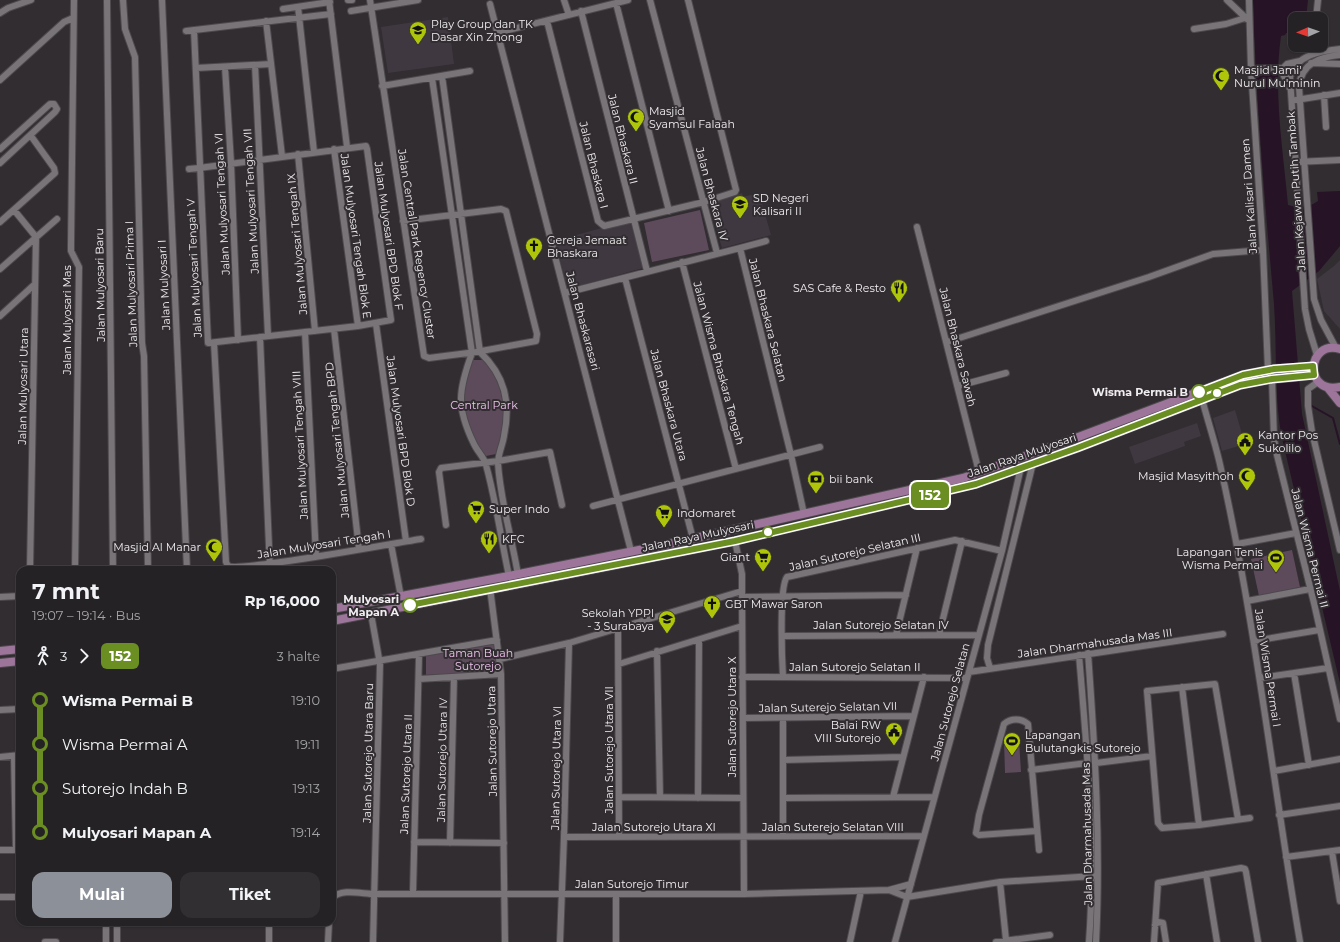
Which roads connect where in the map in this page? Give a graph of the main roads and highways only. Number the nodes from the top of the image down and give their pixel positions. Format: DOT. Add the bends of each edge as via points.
graph roads {
  1 [pos="1338,348"];
  2 [pos="1315,374"];
  3 [pos="1328,388"];
  4 [pos="1340,388"];
  5 [pos="1340,403"];
  6 [pos="1074,439"];
  7 [pos="1077,448"];
  8 [pos="850,504"];
  9 [pos="836,507"];
  10 [pos="853,513"];
  11 [pos="838,516"];
  12 [pos="669,544"];
  13 [pos="671,553"];
  14 [pos="383,600"];
  15 [pos="336,608"];
  16 [pos="386,610"];
  17 [pos="336,620"];
  18 [pos="16,649"];
  19 [pos="0,651"];
  20 [pos="16,662"];
  21 [pos="0,663"];
  1 -- 2 [label="main road" via="1326,349 1317,355"];
  2 -- 3 [label="main road"];
  2 -- 6 [label="main road, Jalan Raya Mulyosari" via="1302,368 1239,376"];
  2 -- 7 [label="main road, Jalan Raya Mulyosari" via="1247,383"];
  3 -- 4 [label="main road"];
  3 -- 5 [label="main road"];
  6 -- 7 [label="main road"];
  6 -- 8 [label="main road, Jalan Raya Mulyosari" via="963,478"];
  7 -- 10 [label="main road, Jalan Raya Mulyosari" via="976,484"];
  8 -- 9 [label="main road, Jalan Raya Mulyosari"];
  8 -- 10 [label="main road"];
  9 -- 11 [label="main road"];
  9 -- 12 [label="main road, Jalan Raya Mulyosari"];
  10 -- 11 [label="main road, Jalan Raya Mulyosari"];
  11 -- 13 [label="main road, Jalan Raya Mulyosari" via="735,541"];
  12 -- 13 [label="main road"];
  12 -- 14 [label="main road, Jalan Raya Mulyosari"];
  13 -- 16 [label="main road, Jalan Raya Mulyosari"];
  14 -- 15 [label="main road, Jalan Raya Mulyosari"];
  14 -- 16 [label="main road"];
  16 -- 17 [label="main road, Jalan Raya Mulyosari"];
  18 -- 19 [label="main road"];
  20 -- 21 [label="main road"];
}
